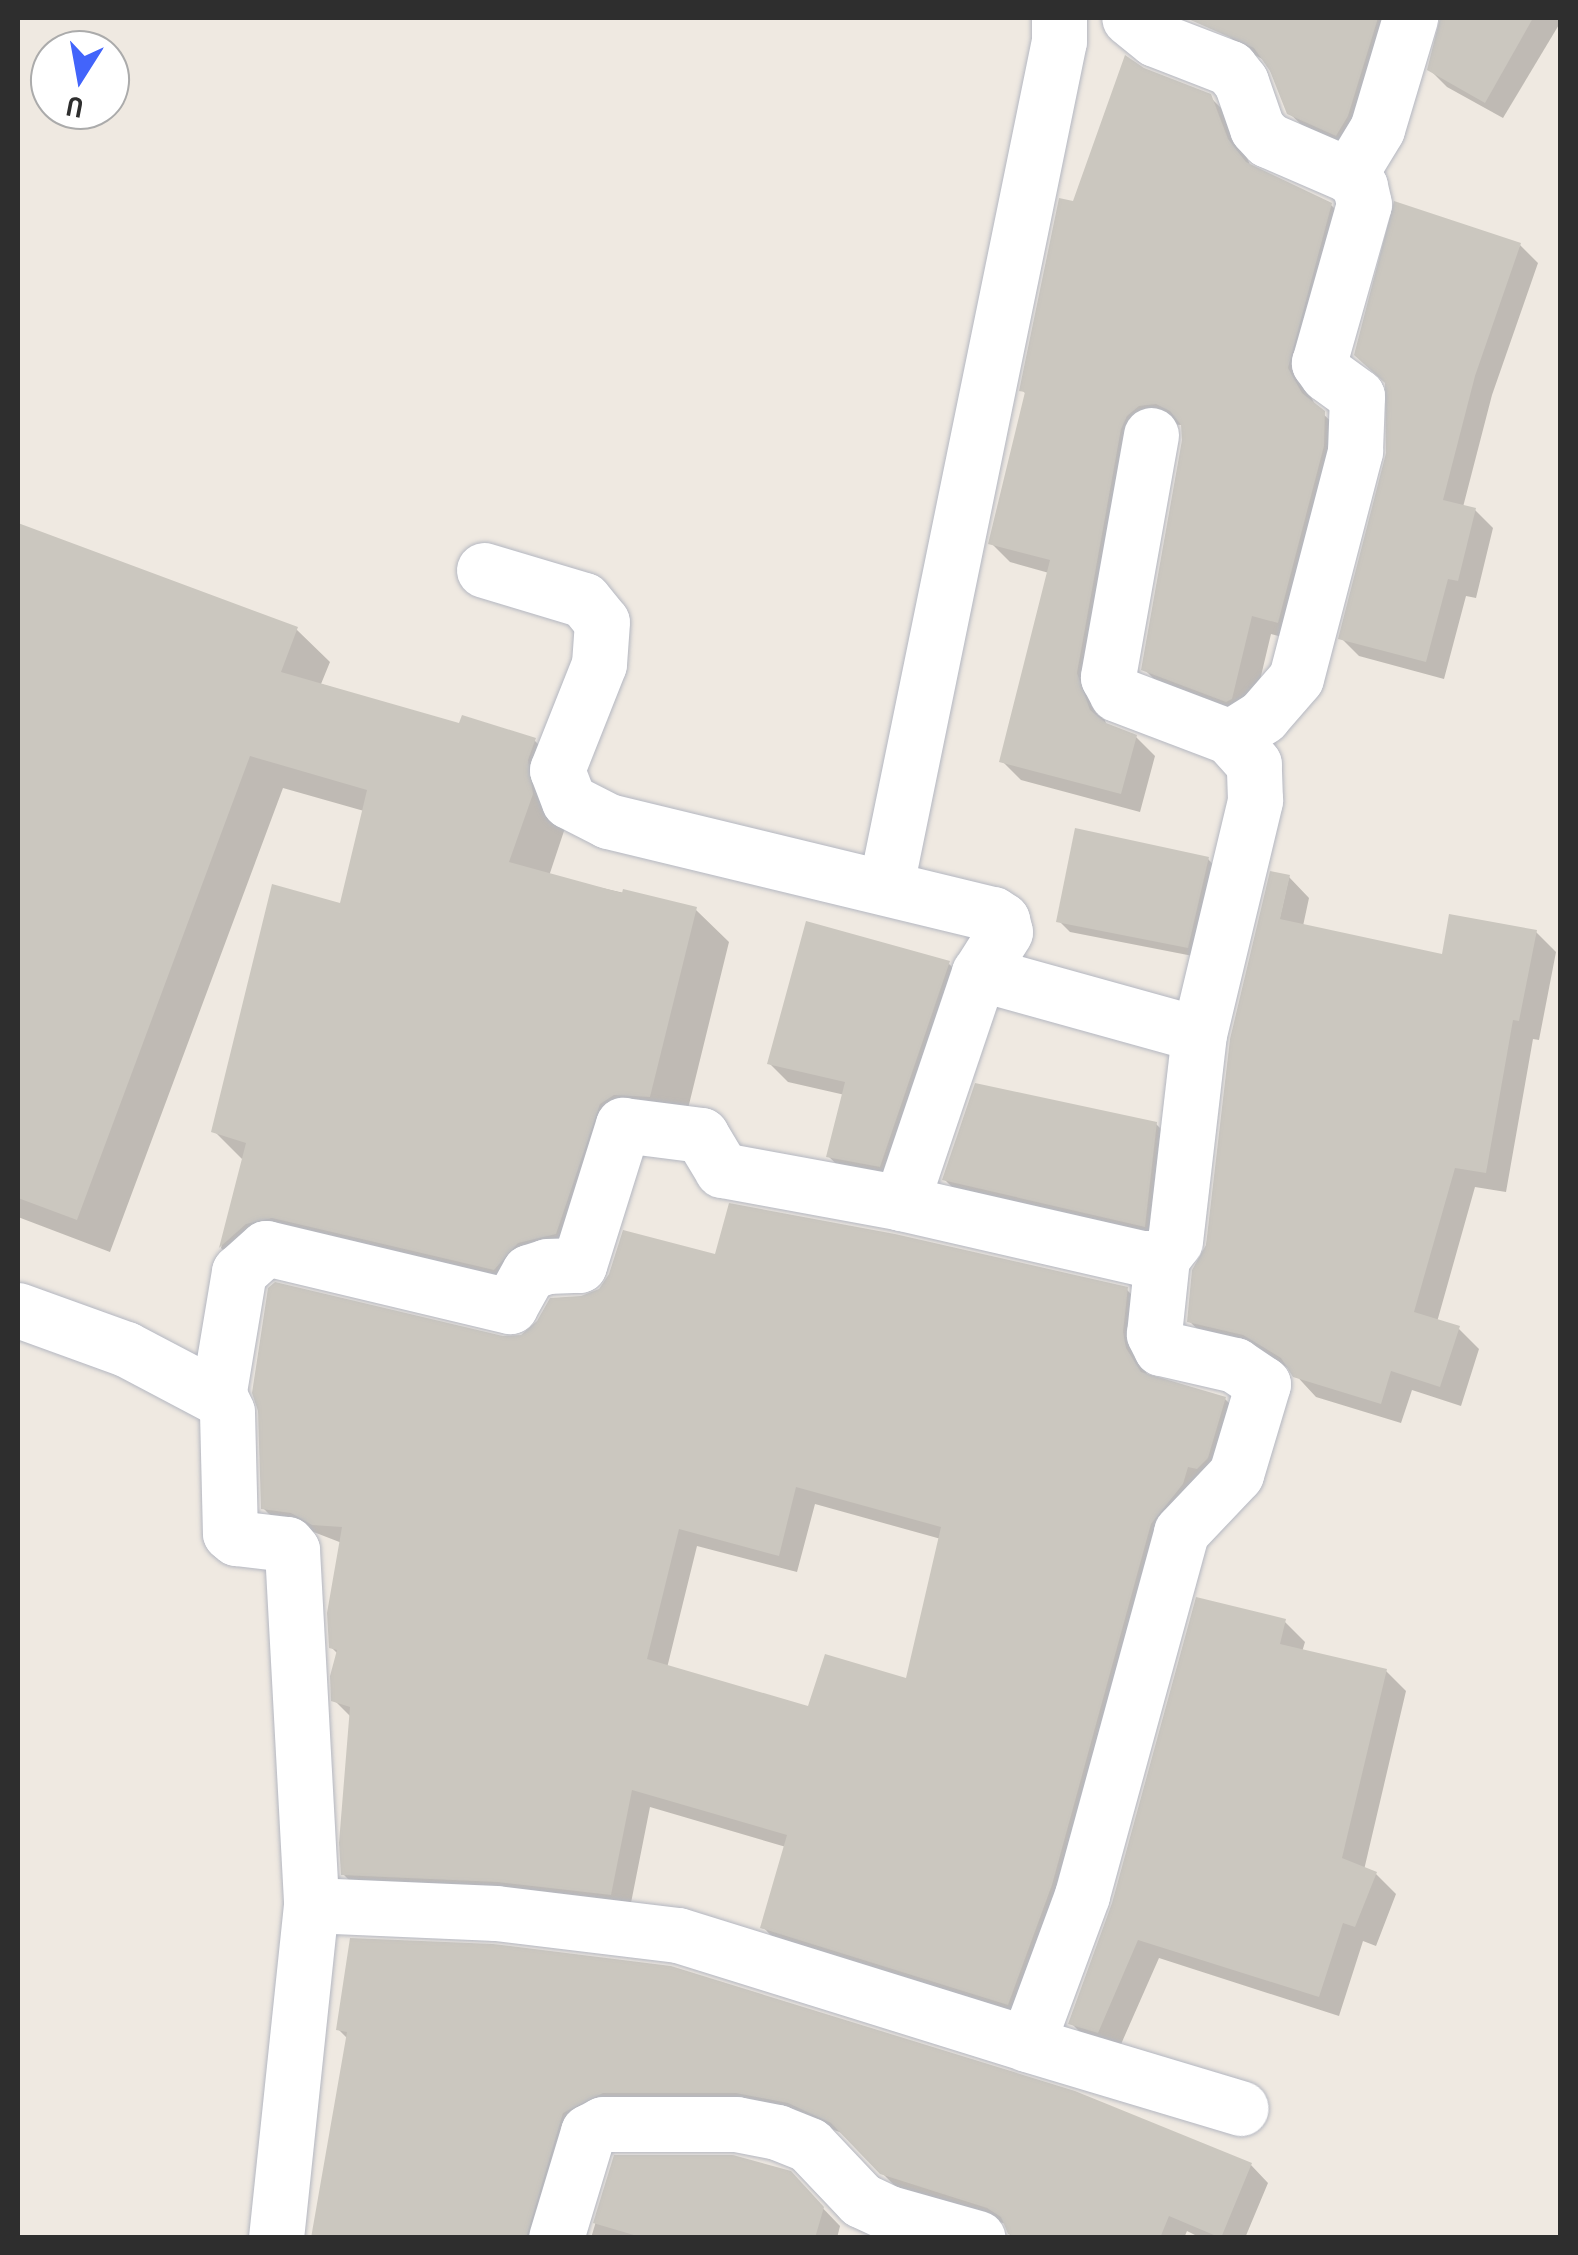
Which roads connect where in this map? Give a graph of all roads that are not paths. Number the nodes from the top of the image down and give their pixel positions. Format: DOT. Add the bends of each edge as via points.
graph roads {
  1 [pos="1059,18"];
  2 [pos="1129,18"];
  3 [pos="1410,18"];
  4 [pos="1350,175"];
  5 [pos="1151,435"];
  6 [pos="484,570"];
  7 [pos="1230,737"];
  8 [pos="886,885"];
  9 [pos="980,973"];
  10 [pos="1198,1034"];
  11 [pos="901,1203"];
  12 [pos="1162,1258"];
  13 [pos="18,1310"];
  14 [pos="218,1397"];
  15 [pos="312,1905"];
  16 [pos="1027,2044"];
  17 [pos="1241,2108"];
  18 [pos="276,2238"];
  19 [pos="556,2238"];
  20 [pos="978,2238"];
  1 -- 8 [label="street"];
  2 -- 4 [label="street" via="1155,39 1230,68 1256,128 1268,140"];
  3 -- 4 [label="street" via="1377,129"];
  4 -- 7 [label="street" via="1364,204 1319,363 1357,396 1356,451 1296,678 1263,716"];
  5 -- 7 [label="street" via="1108,677 1117,694"];
  6 -- 8 [label="street" via="584,600 602,622 598,664 557,770 569,801 608,821"];
  7 -- 10 [label="street" via="1254,764 1255,800"];
  8 -- 9 [label="street" via="1002,920 1005,932"];
  9 -- 10 [label="street"];
  9 -- 11 [label="street"];
  10 -- 12 [label="street" via="1174,1241"];
  11 -- 12 [label="street"];
  11 -- 14 [label="street" via="722,1170 701,1135 623,1125 578,1266 529,1272 510,1306 266,1248 240,1272"];
  12 -- 16 [label="street" via="1154,1334 1161,1348 1235,1364 1264,1384 1236,1474 1181,1532 1082,1895"];
  13 -- 14 [label="street" via="126,1349"];
  14 -- 15 [label="street" via="227,1412 230,1533 287,1544 293,1553"];
  15 -- 16 [label="street" via="496,1913 678,1935"];
  15 -- 18 [label="street"];
  16 -- 17 [label="street"];
  19 -- 20 [label="street" via="588,2132 603,2124 736,2124 776,2132 809,2146 861,2200"];
}
